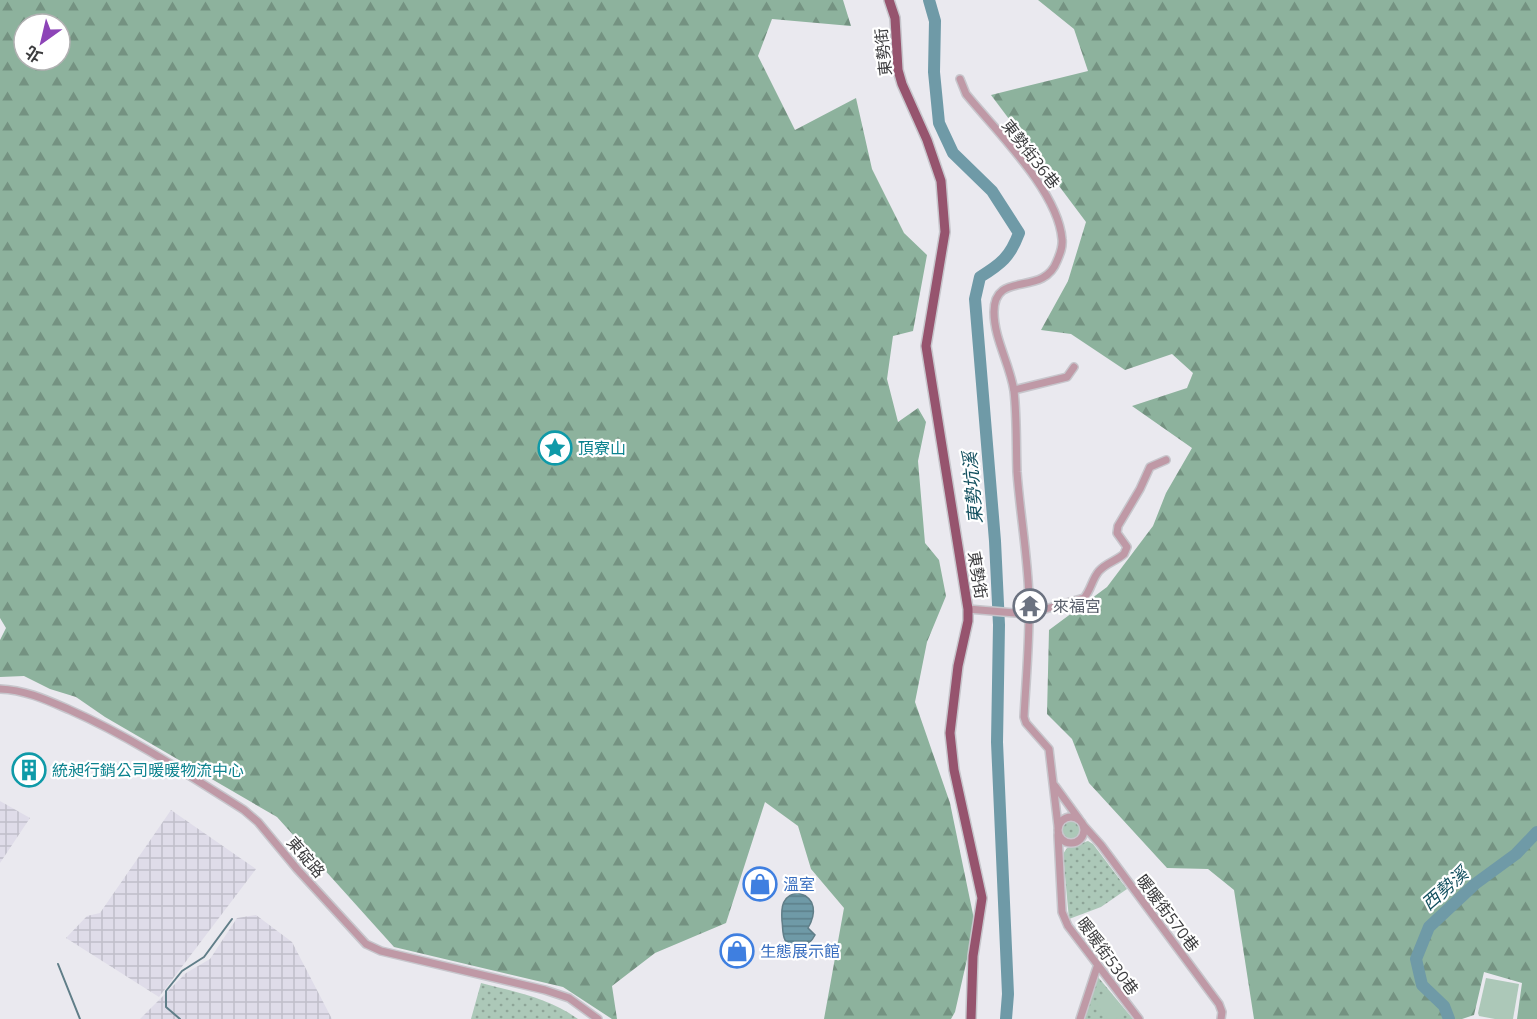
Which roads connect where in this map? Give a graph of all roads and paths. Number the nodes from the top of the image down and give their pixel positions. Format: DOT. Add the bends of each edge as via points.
graph roads {
  1 [pos="889,0"];
  2 [pos="960,79"];
  3 [pos="1074,367"];
  4 [pos="1014,390"];
  5 [pos="1166,460"];
  6 [pos="968,609"];
  7 [pos="1029,614"];
  8 [pos="0,689"];
  9 [pos="1054,784"];
  10 [pos="1079,819"];
  11 [pos="1058,826"];
  12 [pos="1084,826"];
  13 [pos="1058,835"];
  14 [pos="1097,967"];
  15 [pos="598,1019"];
  16 [pos="971,1019"];
  17 [pos="1080,1019"];
  18 [pos="1139,1019"];
  19 [pos="1221,1019"];
  1 -- 6 [label="main road, 東勢街" via="895,18 902,84 941,181 945,232 926,346"];
  2 -- 4 [label="street, 東勢街36巷" via="966,94 1041,185 1056,212 1063,240 1054,268 1045,278 1006,287 995,299 994,322"];
  3 -- 4 [label="street" via="1067,377"];
  4 -- 7 [label="street, 東勢街36巷"];
  5 -- 7 [label="street" via="1150,467 1118,526 1117,533 1126,547 1124,554 1098,573 1084,598"];
  6 -- 7 [label="street"];
  6 -- 16 [label="main road, 東勢街" via="950,733 954,770 982,898 973,956"];
  7 -- 9 [label="street" via="1024,717 1049,749"];
  8 -- 15 [label="street, 東碇路" via="18,690 99,723 244,810 366,944 381,951 545,990 569,998"];
  9 -- 10 [label="street"];
  9 -- 11 [label="street"];
  10 -- 11 [label="street" via="1066,817"];
  10 -- 12 [label="street"];
  11 -- 13 [label="street"];
  12 -- 13 [label="street" via="1081,839 1073,843"];
  12 -- 19 [label="street, 暖暖街570巷" via="1219,1004"];
  13 -- 14 [label="street, 暖暖街530巷" via="1062,912"];
  14 -- 17 [label="street"];
  14 -- 18 [label="street, 暖暖街530巷"];
}
